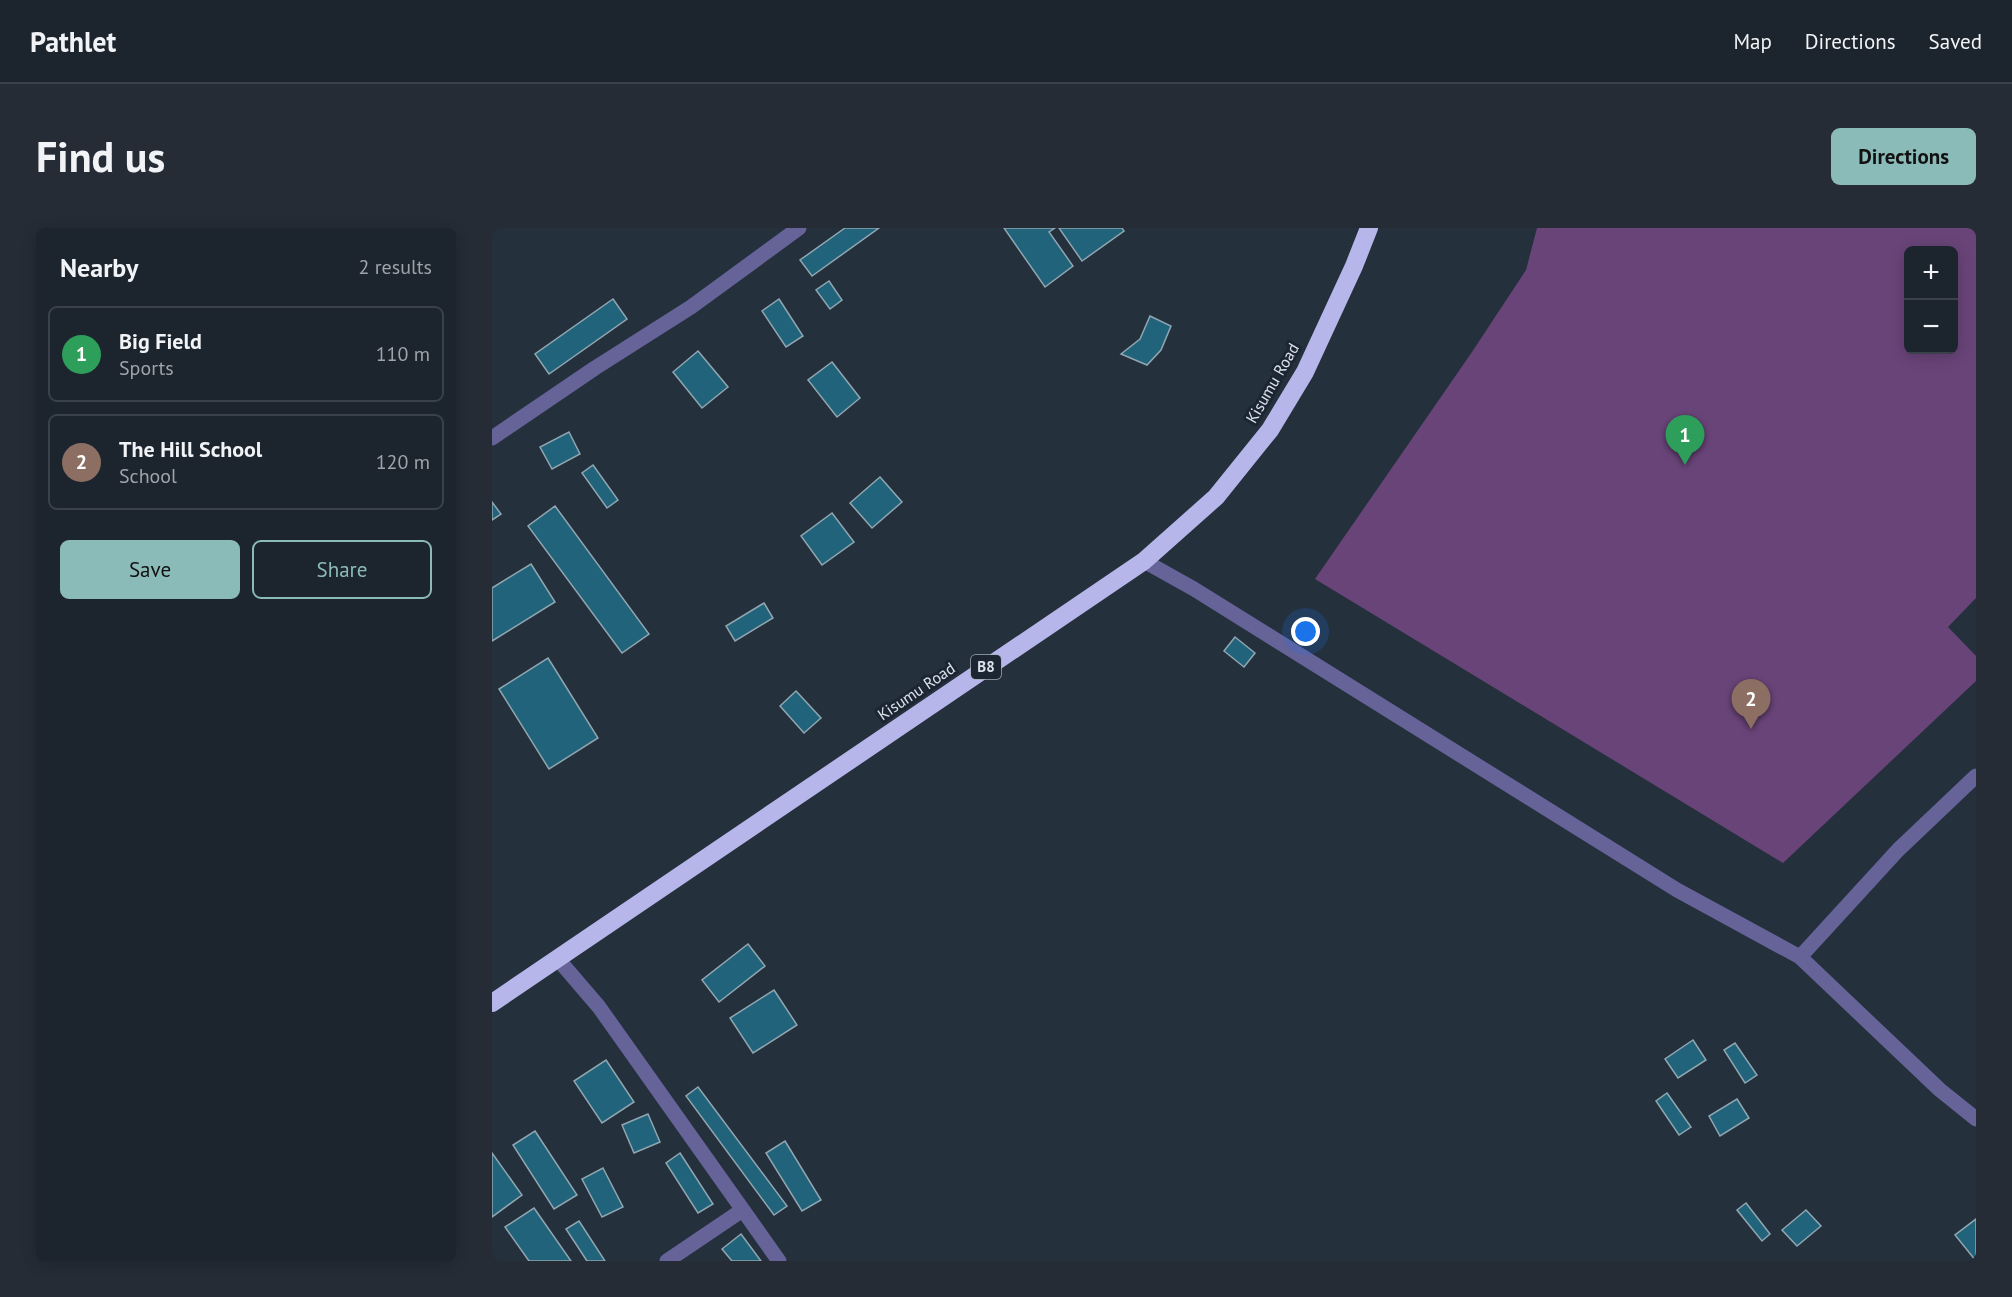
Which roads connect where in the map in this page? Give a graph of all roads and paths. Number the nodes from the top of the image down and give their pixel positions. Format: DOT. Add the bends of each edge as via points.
graph roads {
  1 [pos="799,228"];
  2 [pos="1369,228"];
  3 [pos="492,438"];
  4 [pos="1143,561"];
  5 [pos="1976,776"];
  6 [pos="1800,957"];
  7 [pos="557,958"];
  8 [pos="492,1003"];
  9 [pos="1976,1119"];
  10 [pos="741,1211"];
  11 [pos="667,1261"];
  12 [pos="779,1261"];
  1 -- 3 [label="street" via="691,307"];
  2 -- 4 [label="highway, Kisumu Road / B8" via="1305,372 1270,429 1216,498"];
  4 -- 6 [label="street" via="1677,890"];
  4 -- 7 [label="highway, Kisumu Road / B8"];
  5 -- 6 [label="street" via="1898,850"];
  6 -- 9 [label="street" via="1940,1090"];
  7 -- 8 [label="highway, Kisumu Road / B8"];
  7 -- 10 [label="street" via="599,1007"];
  10 -- 11 [label="street"];
  10 -- 12 [label="street"];
}
